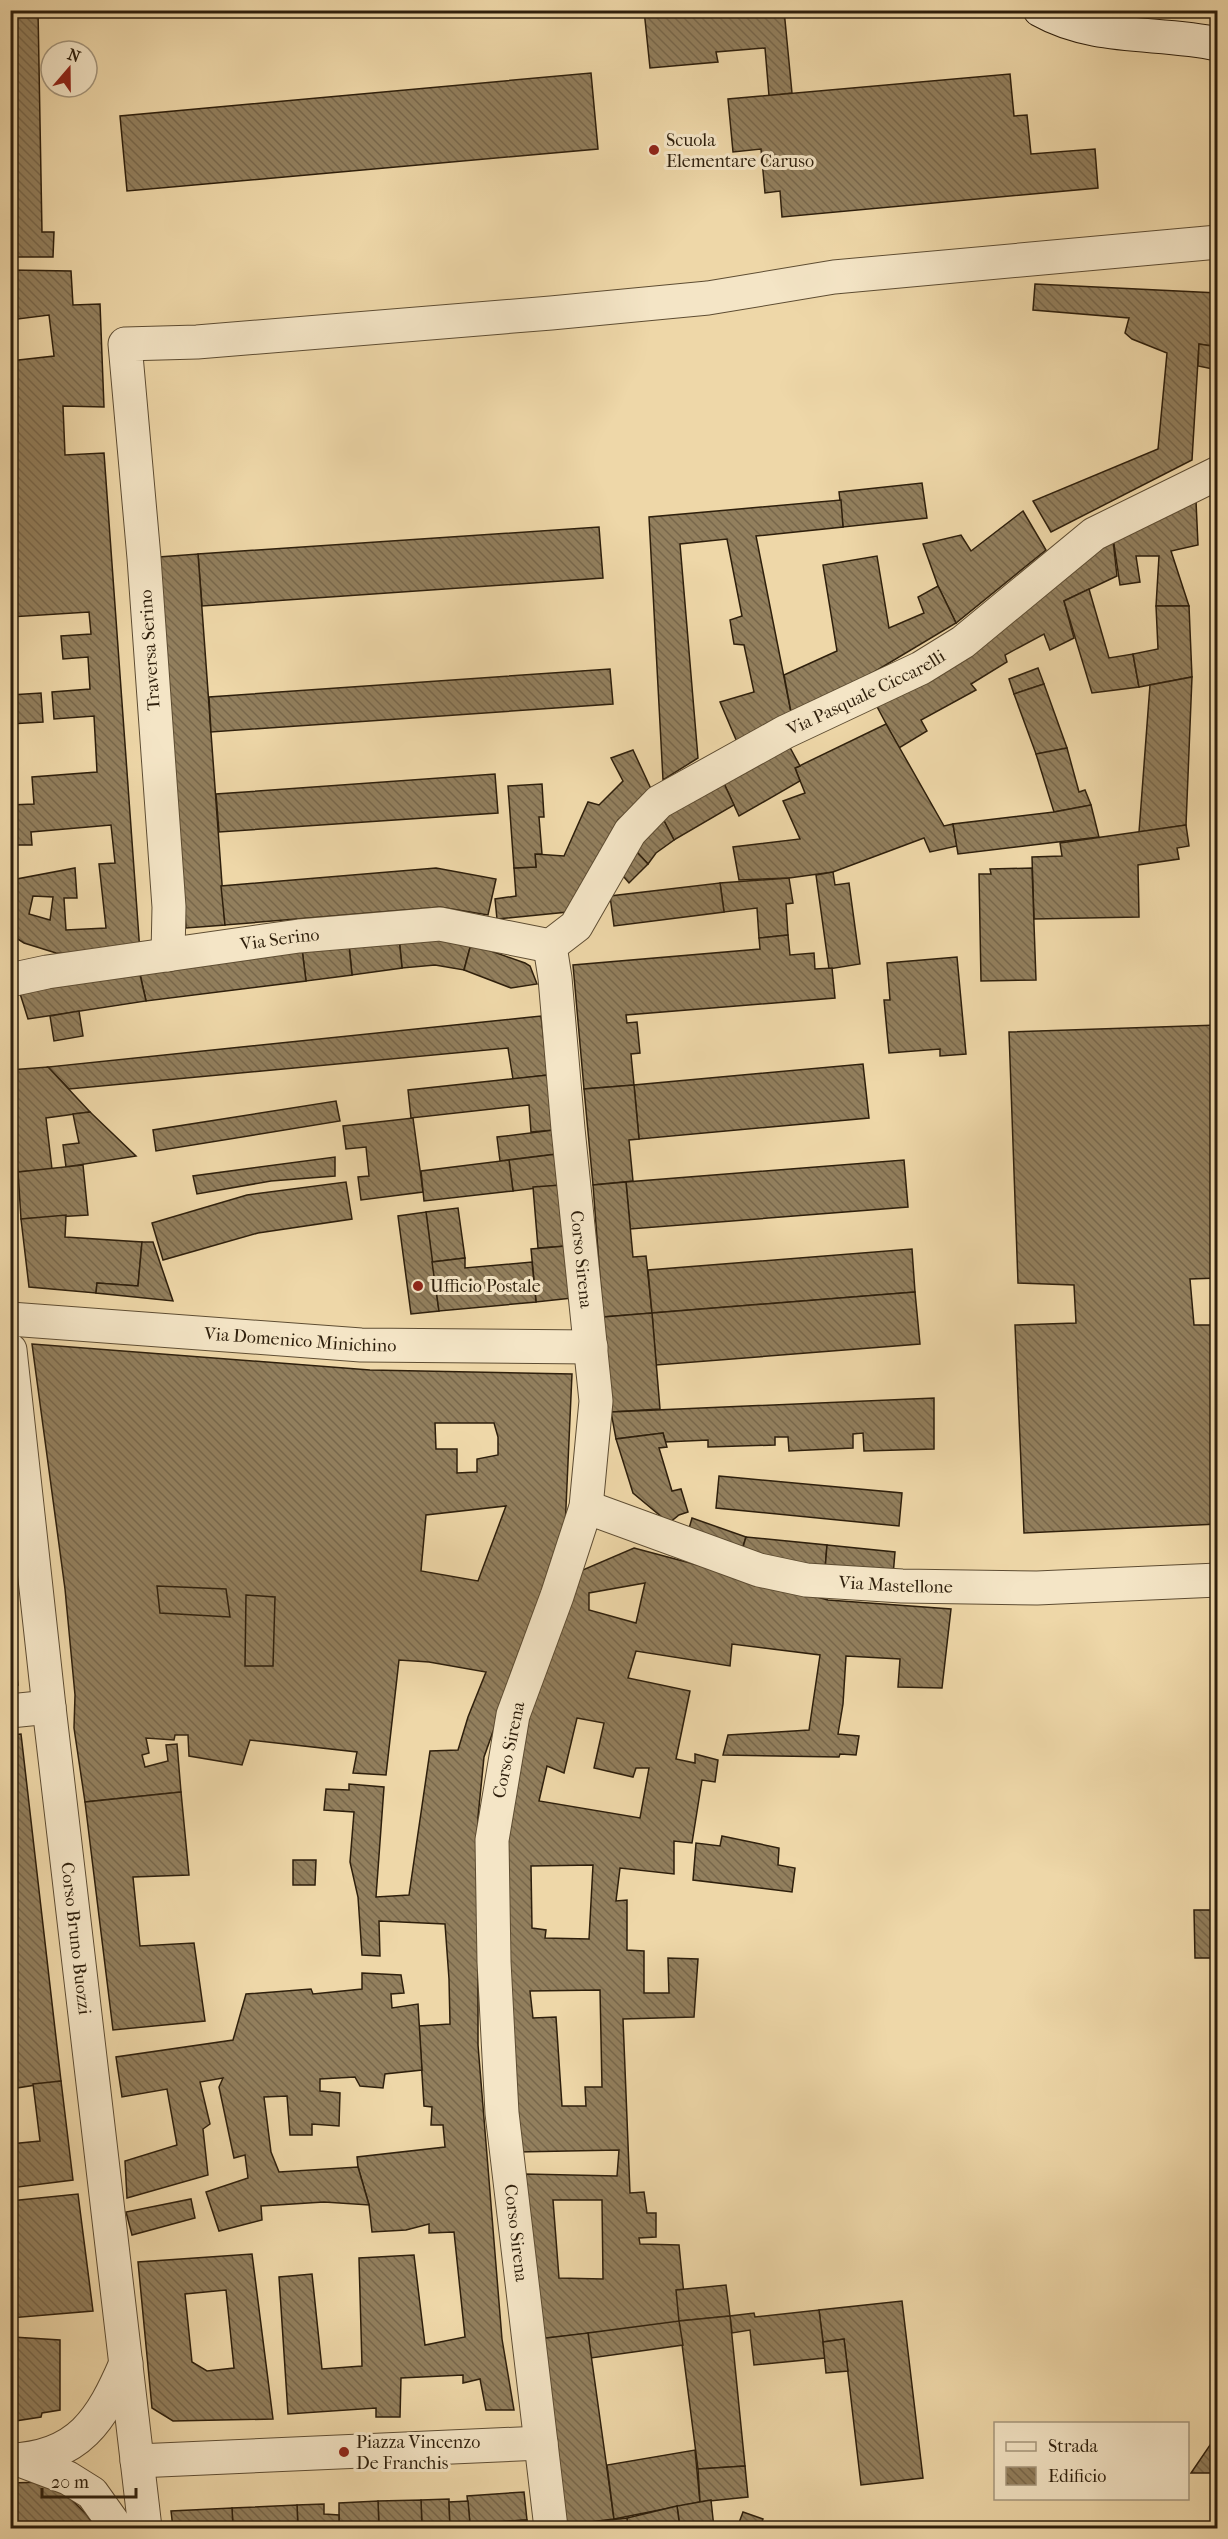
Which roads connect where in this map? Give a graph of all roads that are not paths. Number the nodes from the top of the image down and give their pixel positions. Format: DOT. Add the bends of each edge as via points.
graph roads {
  1 [pos="1041,11"];
  2 [pos="1218,44"];
  3 [pos="1218,242"];
  4 [pos="1218,474"];
  5 [pos="550,946"];
  6 [pos="168,955"];
  7 [pos="10,980"];
  8 [pos="10,1319"];
  9 [pos="591,1347"];
  10 [pos="10,1350"];
  11 [pos="586,1507"];
  12 [pos="1218,1580"];
  13 [pos="49,1707"];
  14 [pos="10,1711"];
  15 [pos="127,2359"];
  16 [pos="541,2443"];
  17 [pos="15,2460"];
  18 [pos="137,2461"];
  19 [pos="117,2529"];
  20 [pos="145,2529"];
  21 [pos="551,2529"];
  1 -- 2 [label="street" via="1071,24 1112,33"];
  3 -- 6 [label="street, Traversa Serino" via="834,277 708,298 551,313 197,342 125,344 169,907"];
  4 -- 5 [label="street, Via Pasquale Ciccarelli" via="1094,534 963,642 921,668 785,732 659,802 630,832 576,926"];
  5 -- 6 [label="street, Via Serino" via="440,924 299,936"];
  5 -- 9 [label="street, Corso Sirena"];
  6 -- 7 [label="street, Via Serino"];
  8 -- 9 [label="street, Via Domenico Minichino" via="361,1345"];
  9 -- 11 [label="street, Corso Sirena" via="596,1401"];
  10 -- 13 [label="street, Corso Bruno Buozzi"];
  11 -- 12 [label="street, Via Mastellone" via="759,1570 806,1580 1036,1588"];
  11 -- 16 [label="street, Corso Sirena" via="513,1715 492,1840 502,2113"];
  13 -- 14 [label="street"];
  13 -- 15 [label="street, Corso Bruno Buozzi"];
  15 -- 17 [label="street" via="109,2403 86,2433 54,2453"];
  15 -- 18 [label="street, Corso Bruno Buozzi"];
  16 -- 18 [label="street"];
  16 -- 21 [label="street, Corso Sirena"];
  17 -- 19 [label="street" via="68,2478 92,2493"];
  18 -- 20 [label="street, Corso Bruno Buozzi"];
}
